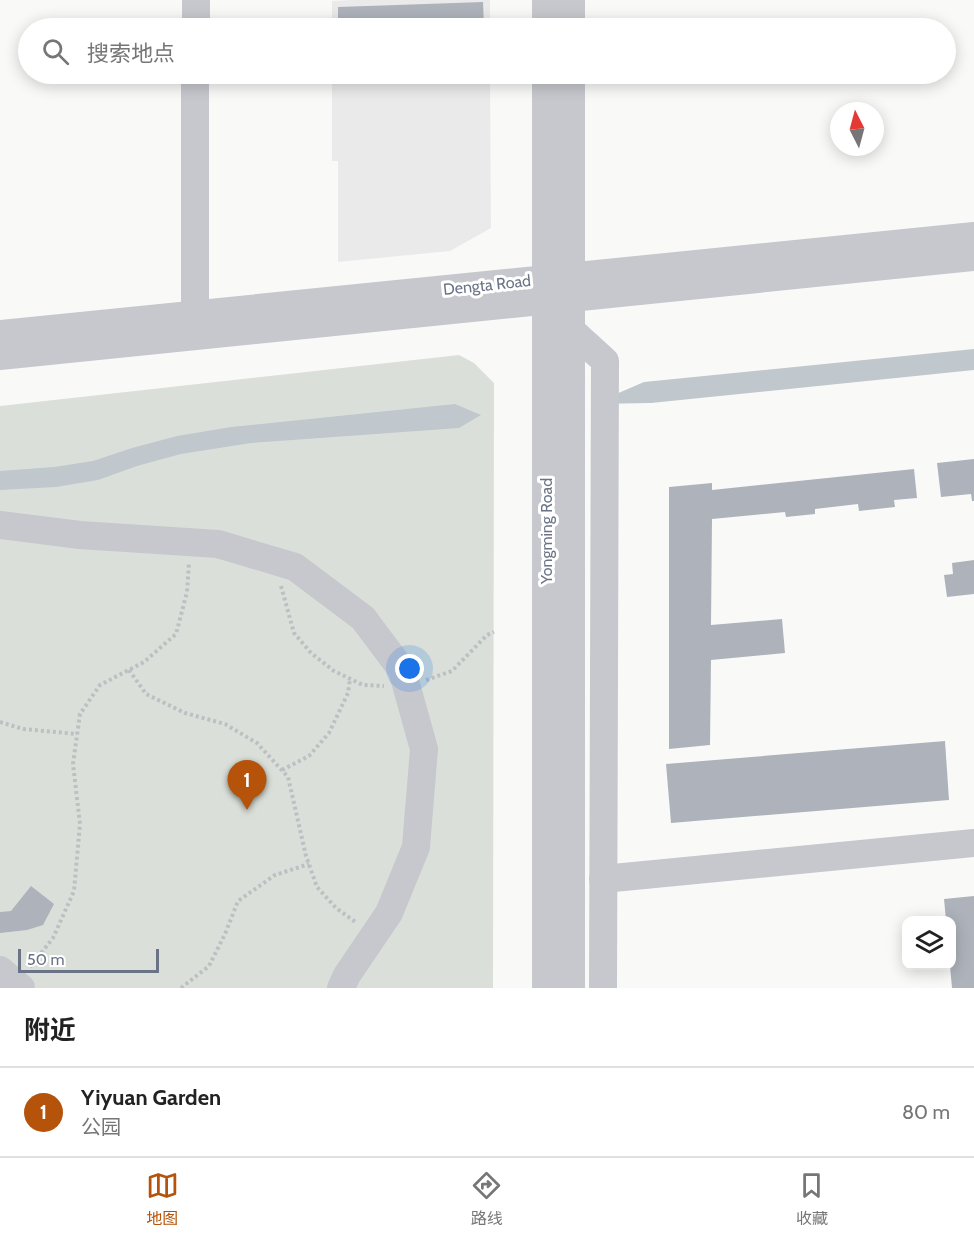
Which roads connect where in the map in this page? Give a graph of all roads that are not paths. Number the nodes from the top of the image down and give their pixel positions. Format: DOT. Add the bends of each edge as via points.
graph roads {
  1 [pos="196,0"];
  2 [pos="546,0"];
  3 [pos="571,0"];
  4 [pos="196,18"];
  5 [pos="546,18"];
  6 [pos="571,18"];
  7 [pos="195,84"];
  8 [pos="547,84"];
  9 [pos="570,84"];
  10 [pos="974,236"];
  11 [pos="974,257"];
  12 [pos="558,289"];
  13 [pos="195,315"];
  14 [pos="571,330"];
  15 [pos="0,334"];
  16 [pos="0,356"];
  17 [pos="0,525"];
  18 [pos="974,843"];
  19 [pos="603,879"];
  20 [pos="341,988"];
  21 [pos="546,988"];
  22 [pos="571,988"];
  23 [pos="603,988"];
  1 -- 4 [label="street"];
  2 -- 5 [label="street"];
  3 -- 6 [label="street"];
  7 -- 13 [label="street"];
  8 -- 12 [label="street, Yongming Road"];
  9 -- 12 [label="street, Yongming Road"];
  10 -- 12 [label="street, Dengta Road"];
  11 -- 12 [label="street, Dengta Road"];
  12 -- 13 [label="street, Dengta Road"];
  12 -- 14 [label="street, Yongming Road"];
  12 -- 16 [label="street, Dengta Road"];
  12 -- 21 [label="street, Yongming Road"];
  13 -- 15 [label="street, Dengta Road"];
  14 -- 19 [label="street" via="605,361"];
  14 -- 22 [label="street, Yongming Road"];
  17 -- 20 [label="street" via="80,536 218,544 295,567 363,618 402,670 424,749 416,847 389,913"];
  18 -- 19 [label="street"];
  19 -- 23 [label="street"];
}
